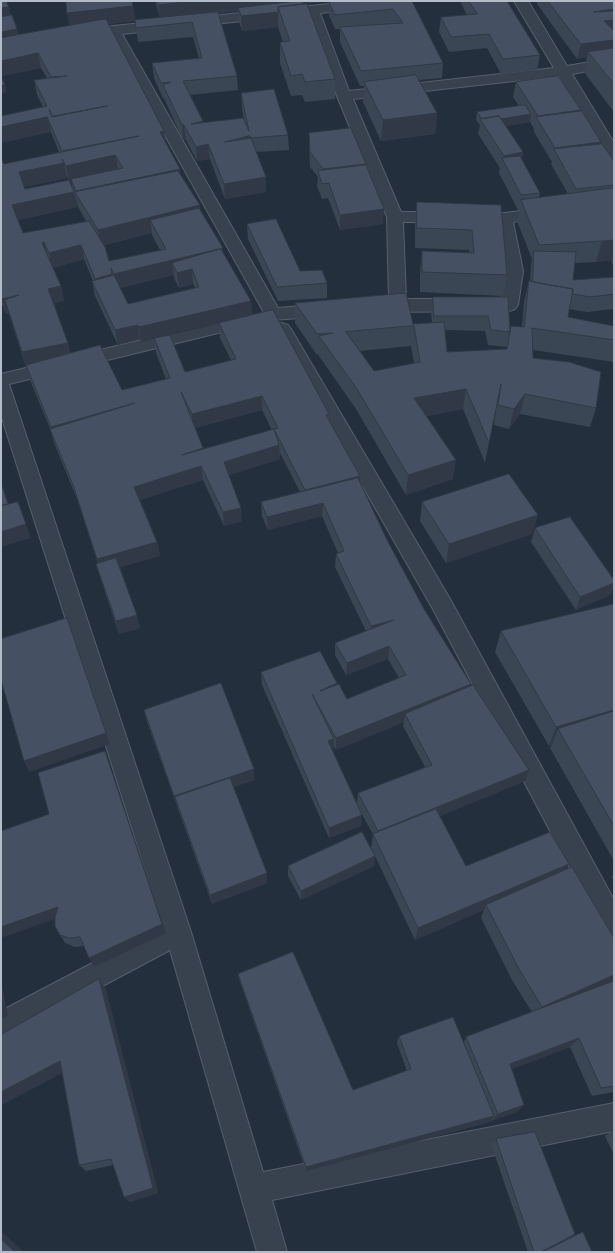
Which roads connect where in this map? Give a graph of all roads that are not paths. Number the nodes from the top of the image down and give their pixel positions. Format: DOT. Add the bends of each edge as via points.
graph roads {
  1 [pos="397,1"];
  2 [pos="521,1"];
  3 [pos="312,10"];
  4 [pos="113,30"];
  5 [pos="90,33"];
  6 [pos="614,62"];
  7 [pos="562,71"];
  8 [pos="344,96"];
  9 [pos="614,156"];
  10 [pos="559,212"];
  11 [pos="395,217"];
  12 [pos="457,218"];
  13 [pos="398,305"];
  14 [pos="367,307"];
  15 [pos="343,309"];
  16 [pos="273,314"];
  17 [pos="1,380"];
  18 [pos="1,386"];
  19 [pos="614,926"];
  20 [pos="178,932"];
  21 [pos="1,1026"];
  22 [pos="614,1117"];
  23 [pos="254,1189"];
  24 [pos="272,1252"];
  1 -- 3 [label="street"];
  2 -- 7 [label="street"];
  3 -- 4 [label="street"];
  3 -- 8 [label="street"];
  4 -- 5 [label="street"];
  4 -- 16 [label="street"];
  6 -- 7 [label="street"];
  7 -- 8 [label="street"];
  7 -- 9 [label="street"];
  8 -- 11 [label="street"];
  10 -- 13 [label="street" via="497,218 515,271 509,305"];
  11 -- 12 [label="street"];
  11 -- 13 [label="street"];
  13 -- 14 [label="street"];
  15 -- 16 [label="street"];
  16 -- 17 [label="street"];
  16 -- 19 [label="street" via="442,605"];
  18 -- 20 [label="street"];
  20 -- 21 [label="street"];
  20 -- 23 [label="street"];
  22 -- 23 [label="street"];
  23 -- 24 [label="street"];
}
